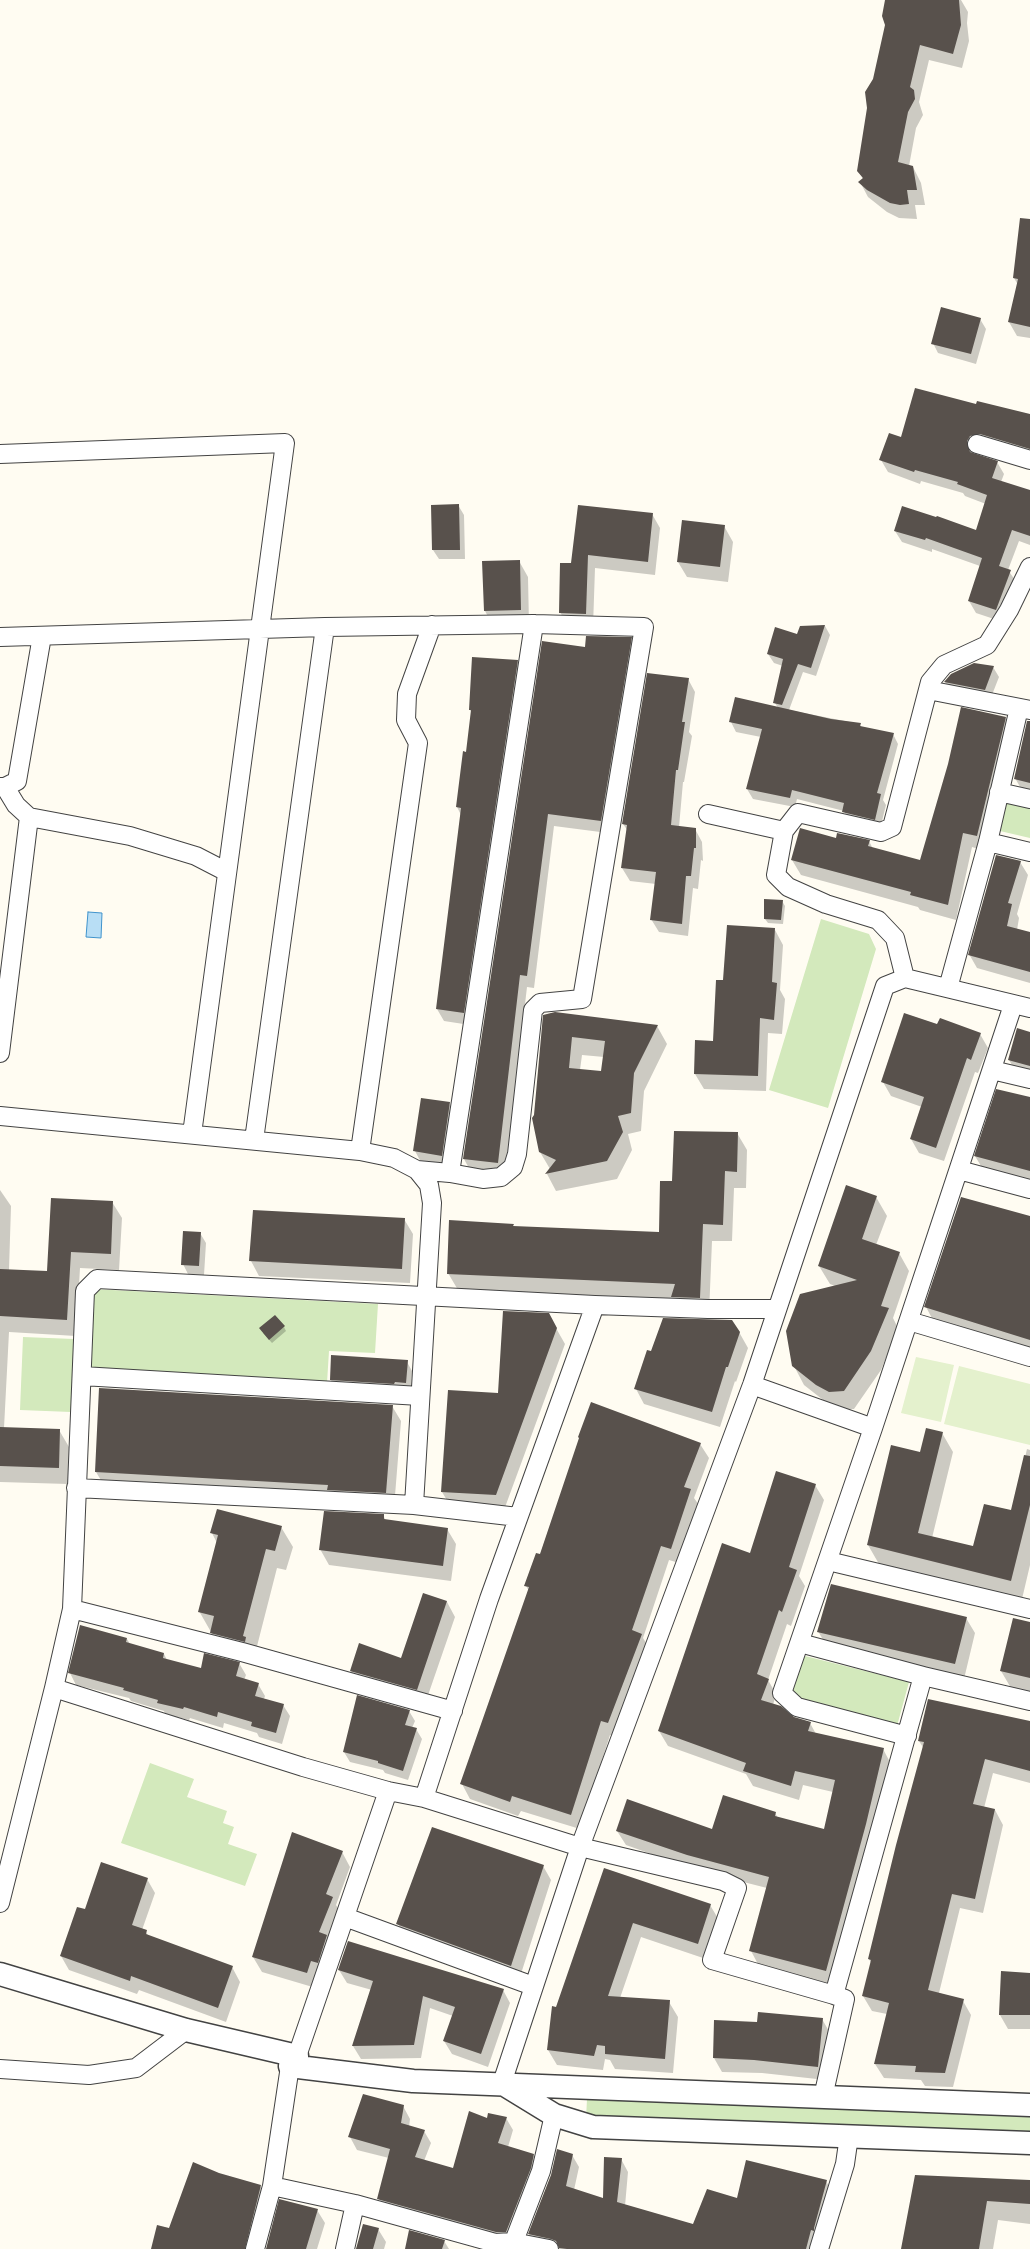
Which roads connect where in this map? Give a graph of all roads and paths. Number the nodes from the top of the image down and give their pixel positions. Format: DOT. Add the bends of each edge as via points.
graph roads {
  1 [pos="976,444"];
  2 [pos="0,454"];
  3 [pos="1030,460"];
  4 [pos="1030,567"];
  5 [pos="534,624"];
  6 [pos="432,625"];
  7 [pos="325,627"];
  8 [pos="259,630"];
  9 [pos="42,636"];
  10 [pos="0,637"];
  11 [pos="928,690"];
  12 [pos="1025,709"];
  13 [pos="2,787"];
  14 [pos="999,792"];
  15 [pos="1030,799"];
  16 [pos="708,814"];
  17 [pos="29,817"];
  18 [pos="784,831"];
  19 [pos="988,842"];
  20 [pos="1030,852"];
  21 [pos="227,872"];
  22 [pos="905,978"];
  23 [pos="948,988"];
  24 [pos="1012,1005"];
  25 [pos="1030,1008"];
  26 [pos="0,1053"];
  27 [pos="992,1070"];
  28 [pos="1030,1079"];
  29 [pos="0,1116"];
  30 [pos="192,1134"];
  31 [pos="254,1140"];
  32 [pos="360,1152"];
  33 [pos="417,1170"];
  34 [pos="959,1170"];
  35 [pos="450,1172"];
  36 [pos="1030,1189"];
  37 [pos="427,1296"];
  38 [pos="596,1305"];
  39 [pos="776,1309"];
  40 [pos="909,1321"];
  41 [pos="1030,1357"];
  42 [pos="82,1376"];
  43 [pos="752,1385"];
  44 [pos="420,1396"];
  45 [pos="873,1428"];
  46 [pos="76,1488"];
  47 [pos="414,1505"];
  48 [pos="518,1517"];
  49 [pos="828,1561"];
  50 [pos="72,1609"];
  51 [pos="1030,1609"];
  52 [pos="800,1643"];
  53 [pos="923,1676"];
  54 [pos="54,1688"];
  55 [pos="1030,1701"];
  56 [pos="453,1711"];
  57 [pos="907,1736"];
  58 [pos="388,1791"];
  59 [pos="424,1798"];
  60 [pos="580,1847"];
  61 [pos="0,1903"];
  62 [pos="345,1917"];
  63 [pos="0,1974"];
  64 [pos="533,1986"];
  65 [pos="834,1995"];
  66 [pos="186,2030"];
  67 [pos="294,2061"];
  68 [pos="0,2069"];
  69 [pos="502,2083"];
  70 [pos="823,2097"];
  71 [pos="1030,2104"];
  72 [pos="554,2115"];
  73 [pos="849,2136"];
  74 [pos="1030,2143"];
  75 [pos="272,2186"];
  76 [pos="355,2204"];
  77 [pos="512,2245"];
  78 [pos="255,2249"];
  79 [pos="345,2249"];
  80 [pos="549,2249"];
  81 [pos="819,2249"];
  1 -- 3 [label="street"];
  2 -- 8 [label="street" via="285,443"];
  4 -- 11 [label="street" via="987,645 944,665 930,682"];
  5 -- 6 [label="street"];
  5 -- 35 [label="street"];
  5 -- 35 [label="street" via="644,627 582,999 540,1003 533,1010 513,1167 501,1177 483,1179"];
  6 -- 7 [label="street"];
  6 -- 32 [label="street" via="407,694 406,720 418,743"];
  7 -- 8 [label="street"];
  7 -- 31 [label="street"];
  8 -- 9 [label="street"];
  8 -- 21 [label="street"];
  9 -- 10 [label="street"];
  9 -- 13 [label="street" via="17,781"];
  11 -- 12 [label="street"];
  11 -- 18 [label="street" via="892,827 881,832 798,813"];
  12 -- 14 [label="street"];
  13 -- 17 [label="street"];
  14 -- 15 [label="street"];
  14 -- 19 [label="street"];
  16 -- 18 [label="street"];
  17 -- 21 [label="street" via="130,836 196,856"];
  17 -- 26 [label="street"];
  18 -- 22 [label="street" via="776,875 788,887 826,904 878,920 895,938"];
  19 -- 20 [label="street"];
  19 -- 23 [label="street"];
  21 -- 30 [label="street"];
  22 -- 23 [label="street"];
  22 -- 39 [label="street" via="885,986"];
  23 -- 24 [label="street"];
  24 -- 25 [label="street"];
  24 -- 27 [label="street"];
  27 -- 28 [label="street"];
  27 -- 34 [label="street"];
  29 -- 30 [label="street"];
  30 -- 31 [label="street"];
  31 -- 32 [label="street"];
  32 -- 33 [label="street" via="394,1158"];
  33 -- 35 [label="street"];
  33 -- 37 [label="street" via="429,1186 432,1203"];
  34 -- 36 [label="street"];
  34 -- 40 [label="street"];
  37 -- 38 [label="street"];
  37 -- 42 [label="street" via="97,1279 85,1291"];
  37 -- 44 [label="street"];
  38 -- 39 [label="street" via="708,1310"];
  38 -- 48 [label="street"];
  39 -- 43 [label="street"];
  40 -- 41 [label="street"];
  40 -- 45 [label="street"];
  42 -- 44 [label="street"];
  42 -- 46 [label="street"];
  43 -- 45 [label="street"];
  43 -- 60 [label="street"];
  44 -- 47 [label="street"];
  45 -- 49 [label="street"];
  46 -- 47 [label="street"];
  46 -- 50 [label="street"];
  47 -- 48 [label="street"];
  48 -- 56 [label="street"];
  49 -- 51 [label="street"];
  49 -- 52 [label="street"];
  50 -- 54 [label="street"];
  50 -- 56 [label="street"];
  52 -- 53 [label="street"];
  52 -- 57 [label="street" via="782,1693 796,1707"];
  53 -- 55 [label="street"];
  53 -- 57 [label="street"];
  54 -- 58 [label="street"];
  54 -- 61 [label="street"];
  56 -- 59 [label="street"];
  57 -- 65 [label="street"];
  58 -- 59 [label="street"];
  58 -- 62 [label="street"];
  59 -- 60 [label="street"];
  60 -- 64 [label="street"];
  60 -- 65 [label="street" via="723,1881 737,1888 712,1960"];
  62 -- 64 [label="street"];
  62 -- 67 [label="street"];
  63 -- 66 [label="street"];
  64 -- 69 [label="street"];
  65 -- 70 [label="street" via="845,1999"];
  66 -- 67 [label="street"];
  66 -- 68 [label="street" via="136,2068 89,2075"];
  67 -- 69 [label="street" via="413,2081"];
  67 -- 75 [label="street"];
  69 -- 70 [label="street"];
  69 -- 72 [label="street"];
  70 -- 71 [label="street"];
  72 -- 73 [label="street" via="593,2127"];
  72 -- 77 [label="street" via="541,2171"];
  73 -- 74 [label="street"];
  73 -- 81 [label="street"];
  75 -- 76 [label="street"];
  75 -- 78 [label="street"];
  76 -- 77 [label="street"];
  76 -- 79 [label="street"];
  77 -- 80 [label="street"];
}
